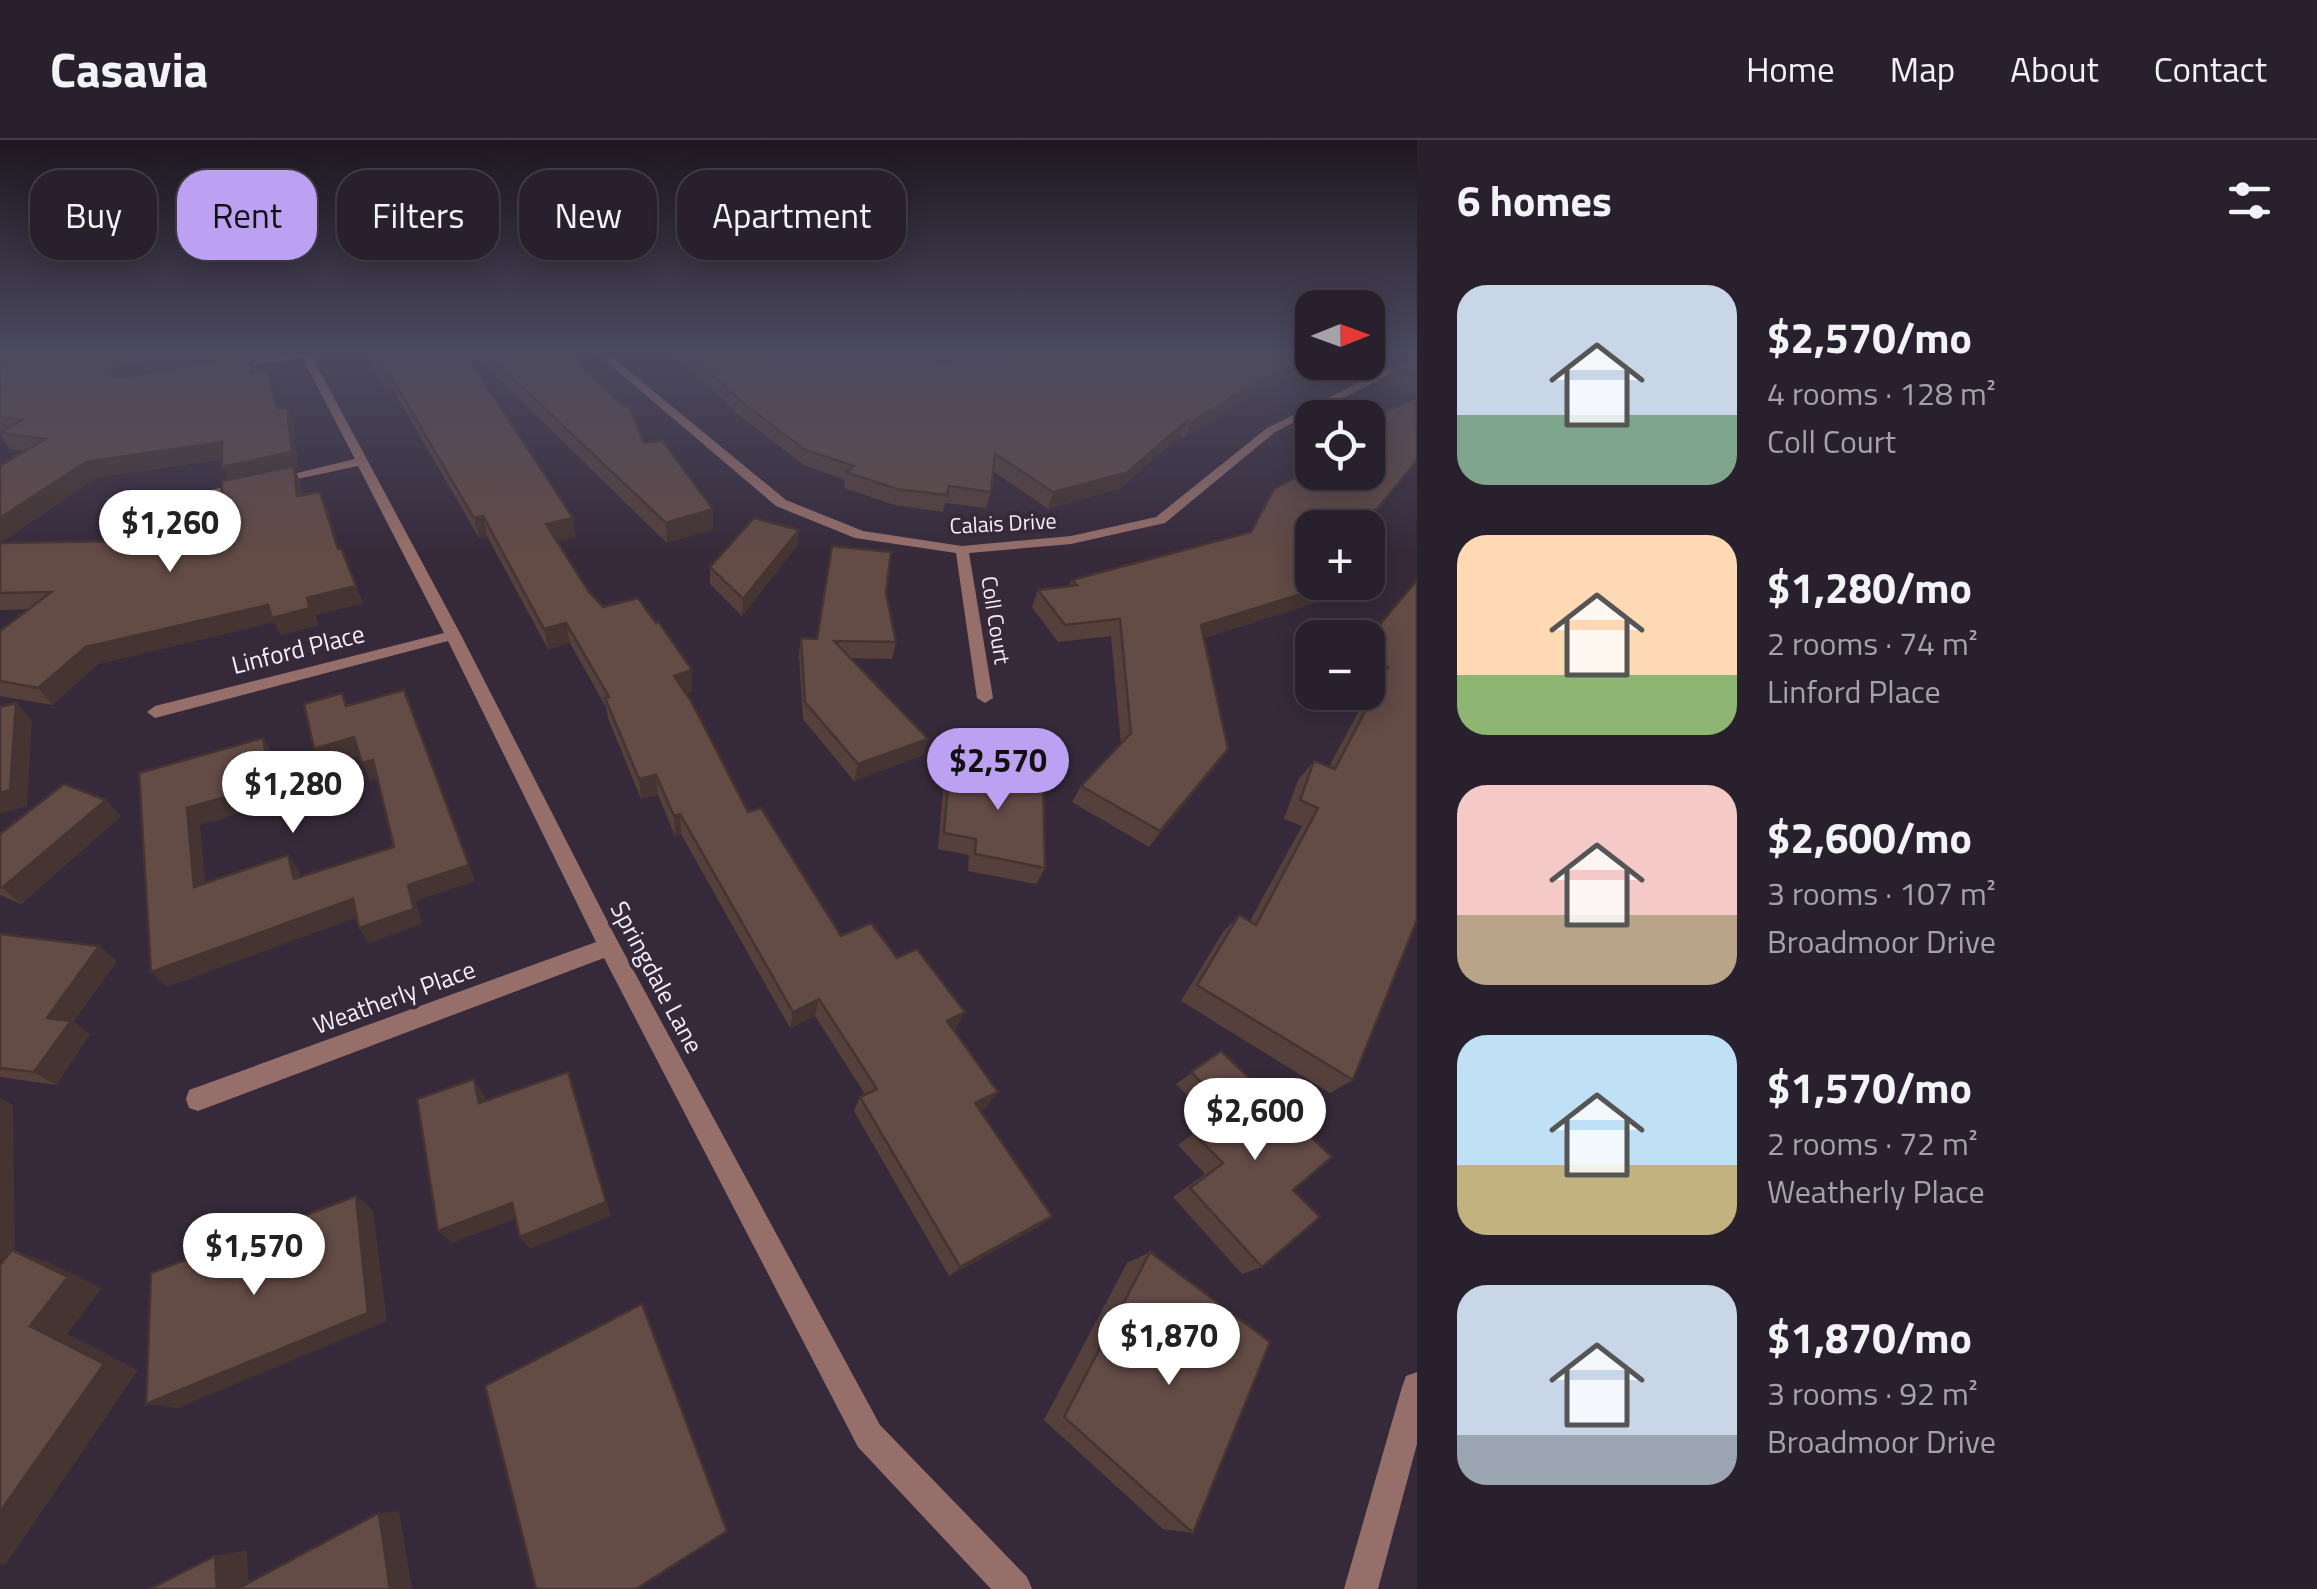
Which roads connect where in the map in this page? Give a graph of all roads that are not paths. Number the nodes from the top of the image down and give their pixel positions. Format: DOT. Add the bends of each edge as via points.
graph roads {
  1 [pos="339,421"];
  2 [pos="683,421"];
  3 [pos="1290,421"];
  4 [pos="360,462"];
  5 [pos="138,509"];
  6 [pos="962,550"];
  7 [pos="453,634"];
  8 [pos="985,698"];
  9 [pos="155,712"];
  10 [pos="610,947"];
  11 [pos="198,1098"];
  12 [pos="1417,1388"];
  13 [pos="1015,1589"];
  14 [pos="1360,1589"];
  1 -- 4 [label="street, Springdale Lane"];
  2 -- 6 [label="street, Calais Drive" via="782,502 860,535"];
  3 -- 6 [label="street, Calais Drive" via="1160,520 1071,540"];
  4 -- 5 [label="street"];
  4 -- 7 [label="street, Springdale Lane"];
  6 -- 8 [label="street, Coll Court"];
  7 -- 9 [label="street, Linford Place"];
  7 -- 10 [label="street, Springdale Lane"];
  10 -- 11 [label="street, Weatherly Place"];
  10 -- 13 [label="street, Springdale Lane" via="869,1436"];
  12 -- 14 [label="street"];
}
